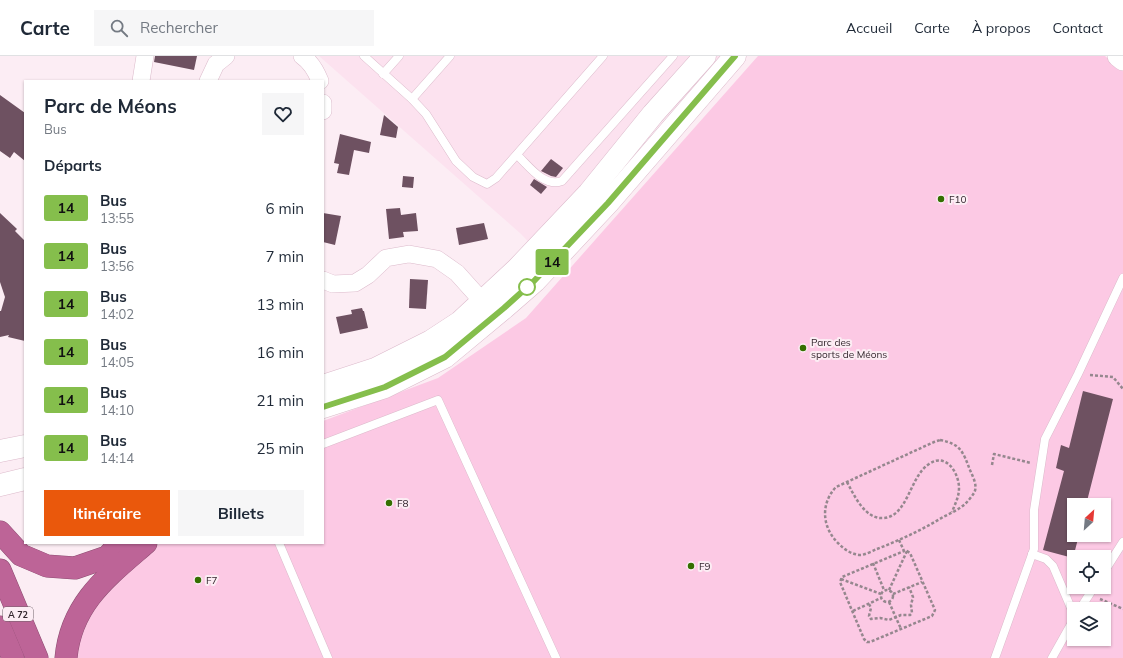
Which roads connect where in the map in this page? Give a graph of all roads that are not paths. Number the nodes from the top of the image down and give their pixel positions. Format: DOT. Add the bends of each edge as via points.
graph roads {
  1 [pos="145,56"];
  2 [pos="302,56"];
  3 [pos="364,56"];
  4 [pos="399,56"];
  5 [pos="450,56"];
  6 [pos="603,56"];
  7 [pos="672,56"];
  8 [pos="705,56"];
  9 [pos="735,56"];
  10 [pos="1118,56"];
  11 [pos="219,58"];
  12 [pos="1123,60"];
  13 [pos="383,74"];
  14 [pos="141,80"];
  15 [pos="208,80"];
  16 [pos="320,80"];
  17 [pos="412,99"];
  18 [pos="516,155"];
  19 [pos="1123,278"];
  20 [pos="324,280"];
  21 [pos="483,302"];
  22 [pos="324,386"];
  23 [pos="324,408"];
  24 [pos="324,444"];
  25 [pos="24,446"];
  26 [pos="0,452"];
  27 [pos="24,479"];
  28 [pos="0,485"];
  29 [pos="3,536"];
  30 [pos="1123,542"];
  31 [pos="119,544"];
  32 [pos="145,544"];
  33 [pos="279,544"];
  34 [pos="1032,554"];
  35 [pos="1111,561"];
  36 [pos="0,570"];
  37 [pos="1068,602"];
  38 [pos="0,627"];
  39 [pos="1067,631"];
  40 [pos="0,652"];
  41 [pos="9,658"];
  42 [pos="13,658"];
  43 [pos="37,658"];
  44 [pos="66,658"];
  45 [pos="328,658"];
  46 [pos="556,658"];
  47 [pos="995,658"];
  48 [pos="1052,658"];
  1 -- 14 [label="street"];
  2 -- 16 [label="street" via="308,60"];
  3 -- 13 [label="lane"];
  4 -- 13 [label="lane"];
  5 -- 17 [label="lane"];
  6 -- 18 [label="lane"];
  7 -- 18 [label="lane" via="562,181 557,183 542,179"];
  8 -- 21 [label="main road" via="589,193"];
  9 -- 23 [label="main road" via="608,203 534,281 504,308 445,357 385,387"];
  10 -- 12 [label="street"];
  11 -- 15 [label="street"];
  13 -- 17 [label="lane"];
  17 -- 18 [label="lane" via="426,114 456,161 473,177 487,184 496,178"];
  19 -- 34 [label="lane" via="1045,439 1034,510"];
  20 -- 21 [label="street" via="333,284 355,283 386,258 409,254 437,259 457,274"];
  21 -- 22 [label="main road" via="460,322 431,341 375,369"];
  24 -- 46 [label="lane" via="438,400"];
  25 -- 26 [label="main road"];
  27 -- 28 [label="main road"];
  29 -- 31 [label="highway" via="21,555 47,566 75,568 108,557"];
  30 -- 35 [label="lane"];
  32 -- 44 [label="highway" via="106,578 89,597 73,626"];
  33 -- 45 [label="lane"];
  34 -- 37 [label="lane" via="1046,559 1053,566"];
  34 -- 47 [label="lane"];
  36 -- 43 [label="highway, A 72"];
  38 -- 42 [label="highway, A 72"];
  39 -- 48 [label="lane"];
  40 -- 41 [label="highway"];
}
